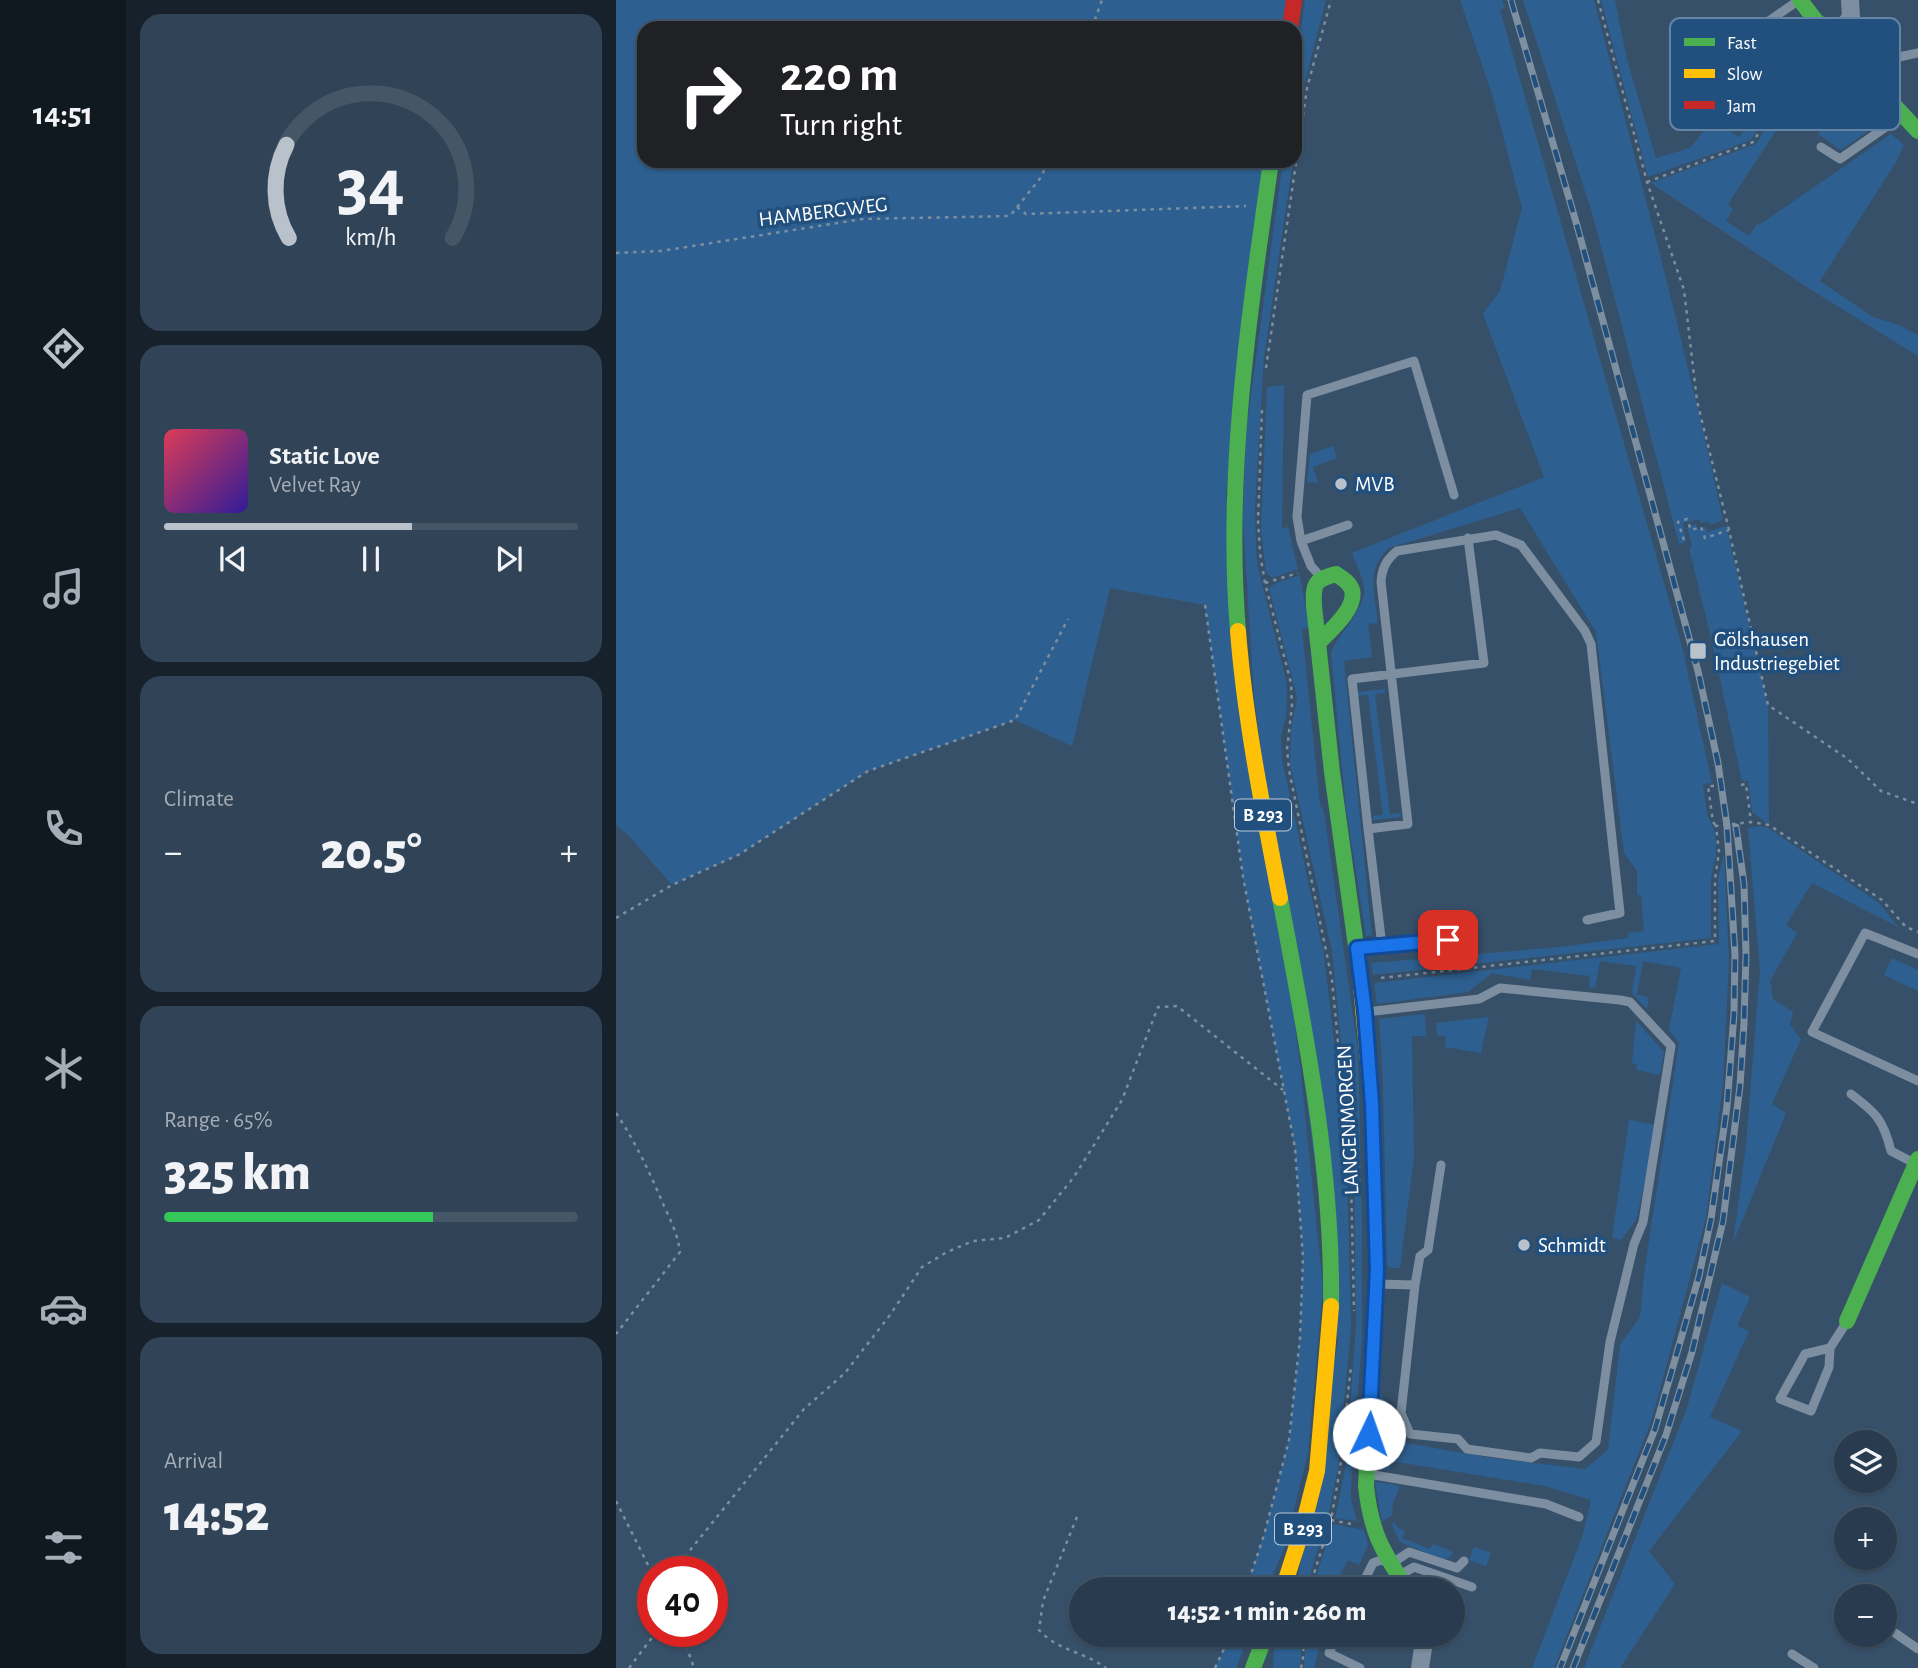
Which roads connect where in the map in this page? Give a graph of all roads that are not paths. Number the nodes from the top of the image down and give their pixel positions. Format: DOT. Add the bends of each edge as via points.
graph roads {
  1 [pos="1294,0"];
  2 [pos="1799,0"];
  3 [pos="1850,0"];
  4 [pos="1773,18"];
  5 [pos="1811,18"];
  6 [pos="1849,18"];
  7 [pos="1291,21"];
  8 [pos="1918,53"];
  9 [pos="1900,57"];
  10 [pos="1900,114"];
  11 [pos="1902,116"];
  12 [pos="1882,130"];
  13 [pos="1918,131"];
  14 [pos="1821,147"];
  15 [pos="1270,168"];
  16 [pos="1454,495"];
  17 [pos="1348,525"];
  18 [pos="1468,538"];
  19 [pos="1301,541"];
  20 [pos="1319,580"];
  21 [pos="1319,642"];
  22 [pos="1390,674"];
  23 [pos="1368,829"];
  24 [pos="1587,920"];
  25 [pos="1467,937"];
  26 [pos="1382,946"];
  27 [pos="1357,948"];
  28 [pos="1918,954"];
  29 [pos="1365,1012"];
  30 [pos="1918,1081"];
  31 [pos="1851,1094"];
  32 [pos="1917,1161"];
  33 [pos="1441,1165"];
  34 [pos="1376,1284"];
  35 [pos="1415,1285"];
  36 [pos="1847,1321"];
  37 [pos="1830,1348"];
  38 [pos="1366,1474"];
  39 [pos="1579,1517"];
  40 [pos="1380,1545"];
  41 [pos="1464,1561"];
  42 [pos="1373,1563"];
  43 [pos="1399,1576"];
  44 [pos="1287,1577"];
  45 [pos="1366,1577"];
  46 [pos="1472,1587"];
  47 [pos="1897,1634"];
  48 [pos="1261,1647"];
  49 [pos="1332,1647"];
  50 [pos="1423,1647"];
  51 [pos="1918,1649"];
  52 [pos="1792,1654"];
  53 [pos="1254,1668"];
  54 [pos="1360,1668"];
  55 [pos="1420,1668"];
  56 [pos="1814,1668"];
  1 -- 7 [label="main road"];
  2 -- 4 [label="lane"];
  2 -- 5 [label="main road"];
  3 -- 6 [label="street"];
  8 -- 9 [label="lane"];
  10 -- 11 [label="main road"];
  11 -- 13 [label="main road"];
  12 -- 14 [label="lane" via="1840,159"];
  15 -- 44 [label="main road, B 293" via="1238,417 1236,601 1256,777 1315,1102 1331,1291 1317,1468"];
  16 -- 19 [label="lane" via="1414,361 1307,395 1297,517"];
  17 -- 19 [label="lane"];
  18 -- 22 [label="lane" via="1397,551 1388,559 1381,582"];
  18 -- 22 [label="lane" via="1484,663"];
  18 -- 24 [label="lane" via="1496,535 1521,545 1591,644 1620,913"];
  19 -- 20 [label="lane"];
  20 -- 21 [label="main road, LANGENMORGEN" via="1314,597"];
  20 -- 21 [label="main road" via="1336,574 1346,579 1354,593 1348,609"];
  21 -- 27 [label="main road, LANGENMORGEN"];
  22 -- 23 [label="lane" via="1352,678"];
  22 -- 23 [label="lane" via="1408,824"];
  23 -- 26 [label="lane"];
  25 -- 26 [label="lane"];
  26 -- 27 [label="lane"];
  27 -- 29 [label="main road, LANGENMORGEN"];
  28 -- 30 [label="lane" via="1865,933 1812,1032"];
  29 -- 34 [label="main road, LANGENMORGEN"];
  29 -- 35 [label="lane" via="1479,999 1500,988 1620,1000 1630,1002 1671,1046 1643,1222 1610,1342 1595,1442 1578,1457 1540,1453 1531,1458 1467,1449 1458,1439 1410,1434 1401,1413"];
  31 -- 32 [label="lane" via="1874,1112 1891,1150"];
  32 -- 36 [label="main road"];
  33 -- 35 [label="lane" via="1428,1251 1420,1256"];
  34 -- 35 [label="lane"];
  34 -- 38 [label="main road, LANGENMORGEN"];
  36 -- 37 [label="lane"];
  37 -- 37 [label="lane" via="1829,1367 1811,1411 1780,1399 1805,1354"];
  38 -- 39 [label="lane" via="1546,1504"];
  38 -- 40 [label="main road, LANGENMORGEN" via="1368,1508"];
  40 -- 42 [label="lane"];
  40 -- 43 [label="main road, LANGENMORGEN"];
  41 -- 43 [label="lane" via="1457,1568 1409,1552"];
  42 -- 43 [label="lane" via="1381,1560"];
  42 -- 45 [label="lane"];
  43 -- 46 [label="lane" via="1415,1567"];
  47 -- 51 [label="lane"];
  48 -- 53 [label="main road"];
  49 -- 54 [label="lane" via="1329,1653"];
  50 -- 55 [label="street"];
  52 -- 56 [label="lane"];
}
